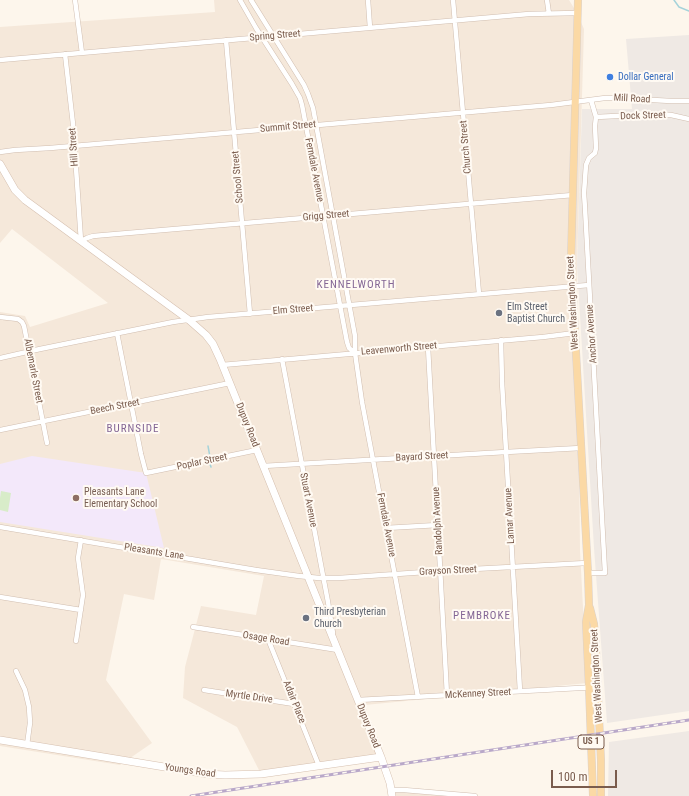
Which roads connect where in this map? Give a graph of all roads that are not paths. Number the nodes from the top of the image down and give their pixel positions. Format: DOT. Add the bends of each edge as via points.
graph roads {
  1 [pos="75,0"];
  2 [pos="240,0"];
  3 [pos="251,0"];
  4 [pos="368,0"];
  5 [pos="453,0"];
  6 [pos="547,0"];
  7 [pos="578,0"];
  8 [pos="577,13"];
  9 [pos="549,14"];
  10 [pos="455,21"];
  11 [pos="370,28"];
  12 [pos="274,36"];
  13 [pos="262,37"];
  14 [pos="226,40"];
  15 [pos="82,53"];
  16 [pos="65,54"];
  17 [pos="0,60"];
  18 [pos="591,100"];
  19 [pos="689,101"];
  20 [pos="575,102"];
  21 [pos="463,112"];
  22 [pos="596,117"];
  23 [pos="689,119"];
  24 [pos="316,125"];
  25 [pos="306,126"];
  26 [pos="234,132"];
  27 [pos="74,146"];
  28 [pos="0,152"];
  29 [pos="0,164"];
  30 [pos="573,195"];
  31 [pos="471,204"];
  32 [pos="333,215"];
  33 [pos="323,216"];
  34 [pos="241,224"];
  35 [pos="81,241"];
  36 [pos="589,285"];
  37 [pos="572,286"];
  38 [pos="479,294"];
  39 [pos="350,306"];
  40 [pos="340,307"];
  41 [pos="250,314"];
  42 [pos="0,317"];
  43 [pos="189,320"];
  44 [pos="575,333"];
  45 [pos="117,334"];
  46 [pos="501,340"];
  47 [pos="428,347"];
  48 [pos="29,352"];
  49 [pos="355,353"];
  50 [pos="0,358"];
  51 [pos="282,359"];
  52 [pos="222,365"];
  53 [pos="230,383"];
  54 [pos="132,403"];
  55 [pos="43,421"];
  56 [pos="0,430"];
  57 [pos="48,443"];
  58 [pos="581,448"];
  59 [pos="257,450"];
  60 [pos="506,452"];
  61 [pos="434,456"];
  62 [pos="374,460"];
  63 [pos="301,463"];
  64 [pos="263,466"];
  65 [pos="438,525"];
  66 [pos="0,527"];
  67 [pos="386,528"];
  68 [pos="80,540"];
  69 [pos="587,564"];
  70 [pos="513,568"];
  71 [pos="441,571"];
  72 [pos="588,573"];
  73 [pos="395,574"];
  74 [pos="309,577"];
  75 [pos="323,578"];
  76 [pos="0,597"];
  77 [pos="589,605"];
  78 [pos="80,610"];
  79 [pos="193,627"];
  80 [pos="268,639"];
  81 [pos="76,641"];
  82 [pos="334,641"];
  83 [pos="338,650"];
  84 [pos="16,671"];
  85 [pos="589,687"];
  86 [pos="598,687"];
  87 [pos="204,690"];
  88 [pos="520,691"];
  89 [pos="447,695"];
  90 [pos="418,697"];
  91 [pos="358,700"];
  92 [pos="294,704"];
  93 [pos="0,740"];
  94 [pos="27,744"];
  95 [pos="381,757"];
  96 [pos="319,766"];
  97 [pos="391,793"];
  98 [pos="437,794"];
  99 [pos="475,796"];
  100 [pos="593,796"];
  101 [pos="601,796"];
  1 -- 15 [label="street"];
  2 -- 13 [label="street, Ferndale Avenue"];
  3 -- 12 [label="street, Ferndale Avenue"];
  4 -- 11 [label="street"];
  5 -- 10 [label="street, Church Street"];
  6 -- 9 [label="street"];
  7 -- 8 [label="main road, West Washington Street / US 1"];
  8 -- 9 [label="street, Spring Street"];
  8 -- 20 [label="main road, West Washington Street / US 1"];
  9 -- 10 [label="street, Spring Street"];
  10 -- 11 [label="street, Spring Street"];
  10 -- 21 [label="street, Church Street"];
  11 -- 12 [label="street, Spring Street"];
  12 -- 13 [label="street, Spring Street"];
  12 -- 24 [label="street, Ferndale Avenue" via="304,85 311,101"];
  13 -- 14 [label="street, Spring Street"];
  13 -- 25 [label="street, Ferndale Avenue" via="296,90"];
  14 -- 15 [label="street, Spring Street"];
  14 -- 26 [label="street, School Street"];
  15 -- 16 [label="street, Spring Street"];
  16 -- 17 [label="street, Spring Street"];
  16 -- 27 [label="street, Hill Street"];
  18 -- 19 [label="street, Mill Road" via="617,98"];
  18 -- 20 [label="street, Mill Road"];
  18 -- 22 [label="street, Anchor Avenue"];
  20 -- 21 [label="street, Summit Street"];
  20 -- 30 [label="main road, West Washington Street / US 1"];
  21 -- 24 [label="street, Summit Street"];
  21 -- 31 [label="street, Church Street"];
  22 -- 23 [label="street, Dock Street" via="650,114"];
  22 -- 36 [label="street, Anchor Avenue" via="596,148 595,153 587,161 584,193"];
  24 -- 25 [label="street, Summit Street"];
  24 -- 32 [label="street, Ferndale Avenue"];
  25 -- 26 [label="street, Summit Street"];
  25 -- 33 [label="street, Ferndale Avenue"];
  26 -- 27 [label="street, Summit Street"];
  26 -- 34 [label="street, School Street"];
  27 -- 28 [label="street, Summit Street"];
  27 -- 35 [label="street, Hill Street"];
  29 -- 35 [label="street, Dupuy Road" via="20,196"];
  30 -- 31 [label="street, Grigg Street"];
  30 -- 37 [label="main road, West Washington Street / US 1"];
  31 -- 32 [label="street, Grigg Street"];
  31 -- 38 [label="street, Church Street"];
  32 -- 33 [label="street, Grigg Street"];
  32 -- 39 [label="street, Ferndale Avenue"];
  33 -- 34 [label="street, Grigg Street"];
  33 -- 40 [label="street, Ferndale Avenue"];
  34 -- 35 [label="street, Grigg Street" via="93,236"];
  34 -- 41 [label="street, School Street"];
  35 -- 43 [label="street, Dupuy Road"];
  36 -- 37 [label="street, Elm Street"];
  36 -- 72 [label="street, Anchor Avenue" via="605,573"];
  37 -- 38 [label="street, Elm Street"];
  37 -- 44 [label="main road, West Washington Street / US 1"];
  38 -- 39 [label="street, Elm Street"];
  39 -- 40 [label="street, Elm Street"];
  39 -- 49 [label="street, Ferndale Avenue"];
  40 -- 41 [label="street, Elm Street"];
  40 -- 49 [label="street, Ferndale Avenue" via="347,342"];
  41 -- 43 [label="street, Elm Street"];
  42 -- 48 [label="street, Albemarle Street" via="22,322"];
  43 -- 45 [label="street, Elm Street"];
  43 -- 52 [label="street, Dupuy Road" via="206,335"];
  44 -- 46 [label="street, Leavenworth Street"];
  44 -- 58 [label="main road, West Washington Street / US 1"];
  45 -- 48 [label="street, Elm Street"];
  45 -- 54 [label="street"];
  46 -- 47 [label="street, Leavenworth Street"];
  46 -- 60 [label="street, Lamar Avenue"];
  47 -- 49 [label="street, Leavenworth Street"];
  47 -- 61 [label="street, Randolph Avenue"];
  48 -- 50 [label="street, Elm Street"];
  48 -- 55 [label="street, Albemarle Street"];
  49 -- 51 [label="street, Leavenworth Street"];
  49 -- 62 [label="street, Ferndale Avenue"];
  51 -- 52 [label="street, Leavenworth Street"];
  51 -- 63 [label="street, Stuart Avenue"];
  52 -- 53 [label="street, Dupuy Road"];
  53 -- 54 [label="street, Beech Street"];
  53 -- 59 [label="street, Dupuy Road"];
  54 -- 55 [label="street, Beech Street"];
  54 -- 59 [label="street, Poplar Street" via="146,473"];
  55 -- 56 [label="street, Beech Street"];
  55 -- 57 [label="street, Albemarle Street"];
  58 -- 60 [label="street, Bayard Street"];
  58 -- 69 [label="main road, West Washington Street / US 1"];
  59 -- 64 [label="street, Dupuy Road"];
  60 -- 61 [label="street, Bayard Street"];
  60 -- 70 [label="street, Lamar Avenue"];
  61 -- 62 [label="street, Bayard Street"];
  61 -- 65 [label="street, Randolph Avenue"];
  62 -- 63 [label="street, Bayard Street"];
  62 -- 67 [label="street, Ferndale Avenue"];
  63 -- 64 [label="street, Bayard Street"];
  63 -- 75 [label="street, Stuart Avenue"];
  64 -- 74 [label="street, Dupuy Road"];
  65 -- 67 [label="street"];
  65 -- 71 [label="street, Randolph Avenue"];
  66 -- 68 [label="street, Pleasants Lane"];
  67 -- 73 [label="street, Ferndale Avenue"];
  68 -- 74 [label="street, Pleasants Lane"];
  68 -- 78 [label="street" via="78,558 83,595"];
  69 -- 70 [label="street, Grayson Street"];
  69 -- 72 [label="main road, West Washington Street / US 1"];
  70 -- 71 [label="street, Grayson Street"];
  70 -- 88 [label="street, Lamar Avenue"];
  71 -- 73 [label="street, Grayson Street"];
  71 -- 89 [label="street, Randolph Avenue"];
  72 -- 77 [label="main road, West Washington Street / US 1"];
  73 -- 75 [label="street, Grayson Street"];
  73 -- 90 [label="street, Ferndale Avenue"];
  74 -- 75 [label="street, Grayson Street"];
  74 -- 82 [label="street, Dupuy Road"];
  75 -- 82 [label="street, Stuart Avenue"];
  76 -- 78 [label="street"];
  77 -- 85 [label="main road, West Washington Street / US 1" via="586,622"];
  77 -- 86 [label="main road, West Washington Street / US 1" via="594,624"];
  78 -- 81 [label="street"];
  79 -- 80 [label="street, Osage Road"];
  80 -- 83 [label="street, Osage Road"];
  80 -- 92 [label="street, Adair Place"];
  82 -- 83 [label="street, Dupuy Road"];
  83 -- 91 [label="street, Dupuy Road"];
  84 -- 94 [label="street" via="25,690 29,707"];
  85 -- 86 [label="street, McKenney Street"];
  85 -- 88 [label="street, McKenney Street"];
  85 -- 100 [label="main road, West Washington Street / US 1"];
  86 -- 101 [label="main road, West Washington Street / US 1"];
  87 -- 92 [label="street, Myrtle Drive"];
  88 -- 89 [label="street, McKenney Street"];
  89 -- 90 [label="street, McKenney Street"];
  90 -- 91 [label="street, McKenney Street"];
  91 -- 95 [label="street, Dupuy Road"];
  92 -- 96 [label="street, Adair Place"];
  93 -- 94 [label="street, Youngs Road"];
  94 -- 96 [label="street, Youngs Road" via="213,774 261,774"];
  95 -- 96 [label="street, Youngs Road"];
  95 -- 97 [label="street, Dupuy Road"];
  97 -- 98 [label="street" via="404,790"];
  98 -- 99 [label="street"];
}
